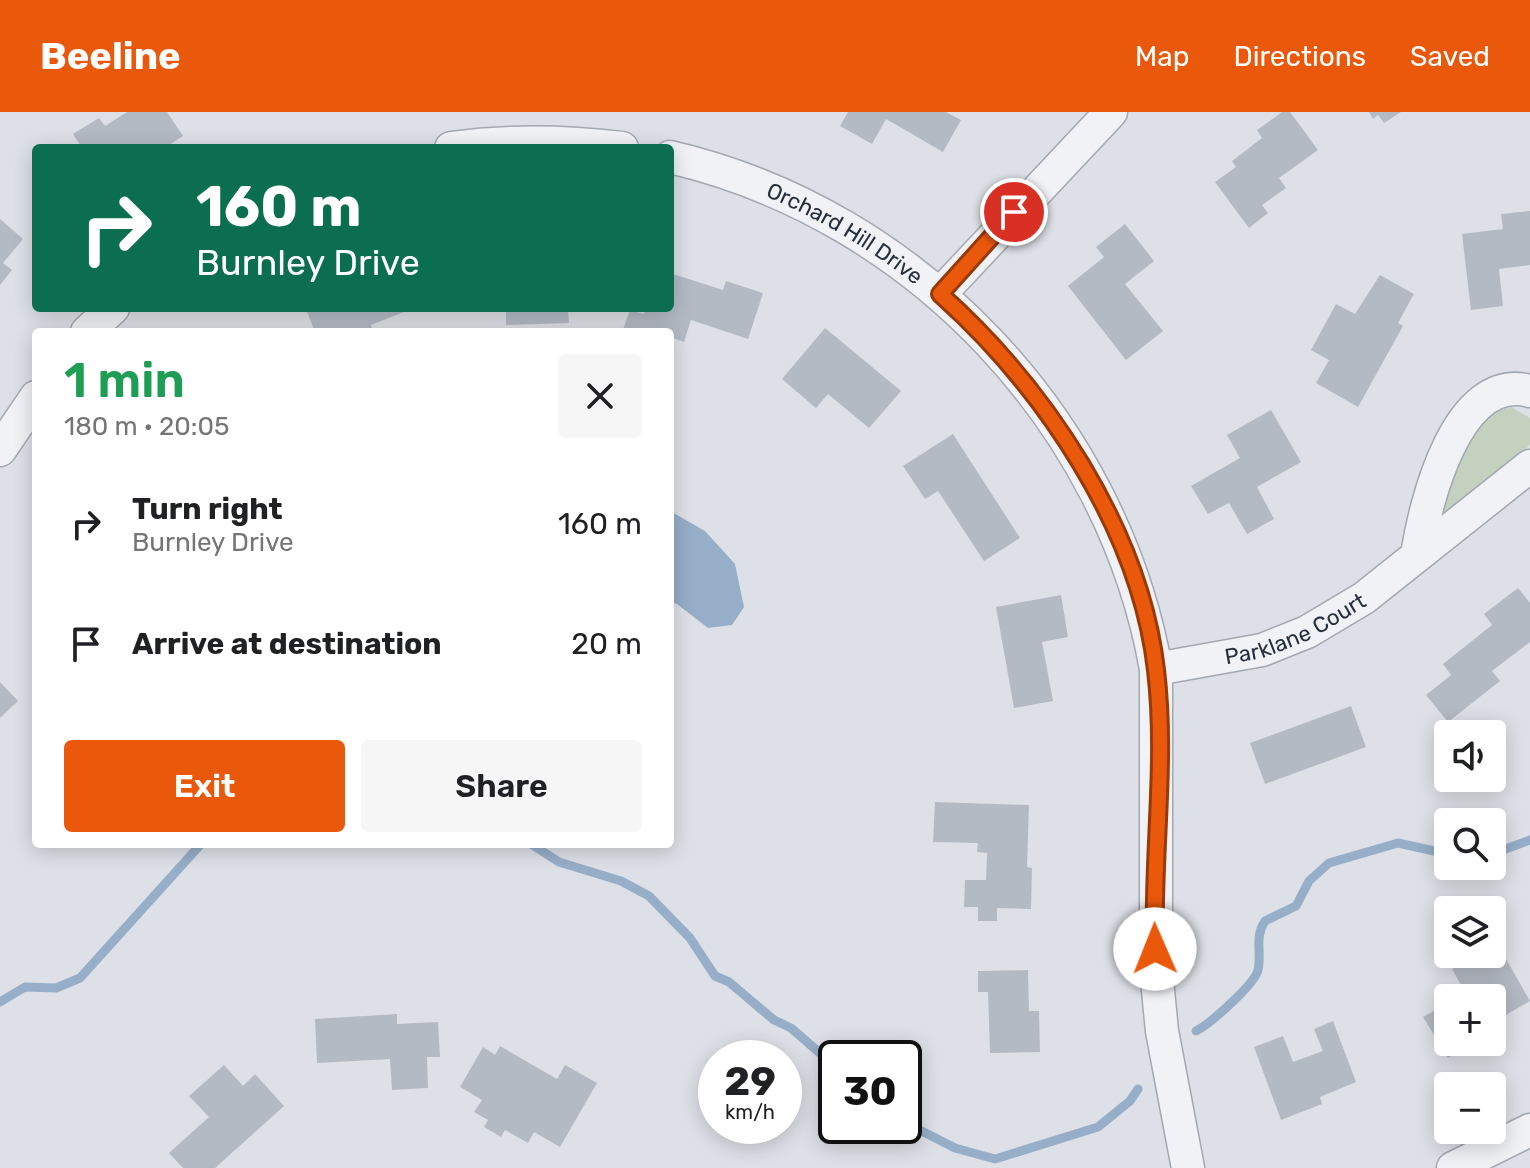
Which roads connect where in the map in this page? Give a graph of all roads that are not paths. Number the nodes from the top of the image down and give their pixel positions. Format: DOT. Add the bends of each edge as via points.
graph roads {
  1 [pos="1111,112"];
  2 [pos="481,144"];
  3 [pos="586,144"];
  4 [pos="674,158"];
  5 [pos="940,294"];
  6 [pos="109,312"];
  7 [pos="91,328"];
  8 [pos="1530,391"];
  9 [pos="32,403"];
  10 [pos="0,450"];
  11 [pos="1530,466"];
  12 [pos="1417,555"];
  13 [pos="1156,669"];
  14 [pos="1530,1130"];
  15 [pos="1188,1168"];
  16 [pos="1453,1168"];
  1 -- 5 [label="street"];
  2 -- 3 [label="street"];
  4 -- 5 [label="street, Orchard Hill Drive" via="810,208 895,259"];
  5 -- 13 [label="street, Orchard Hill Drive" via="1024,380 1087,477 1133,577"];
  6 -- 7 [label="street"];
  8 -- 12 [label="street" via="1506,388 1490,394 1464,419 1422,520"];
  9 -- 10 [label="street"];
  11 -- 12 [label="street, Parklane Court"];
  12 -- 13 [label="street, Parklane Court" via="1364,598 1284,643"];
  13 -- 15 [label="street, Orchard Hill Drive" via="1156,970"];
  14 -- 16 [label="street"];
}
